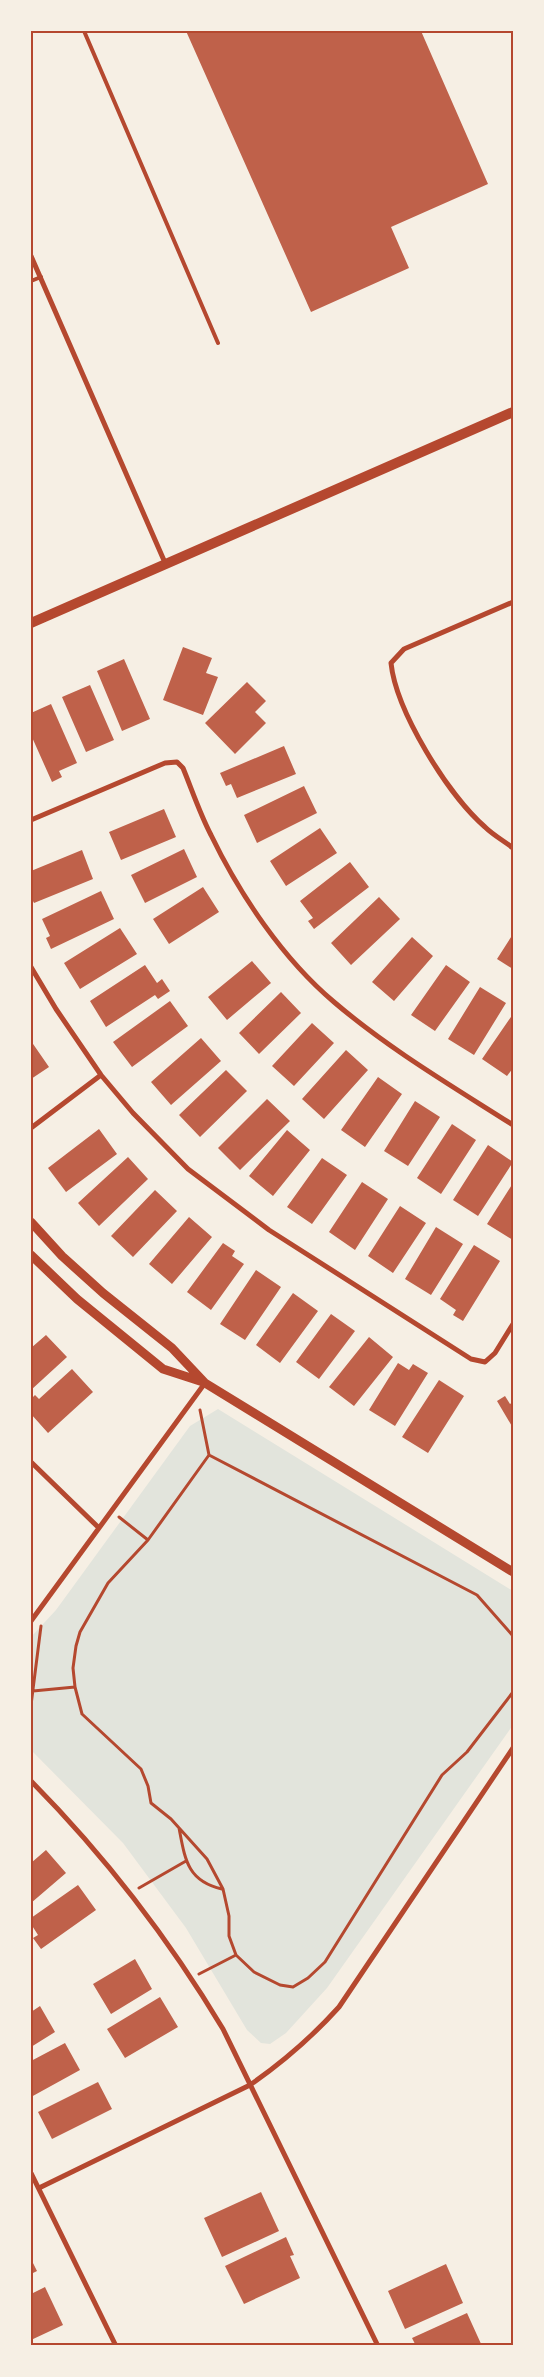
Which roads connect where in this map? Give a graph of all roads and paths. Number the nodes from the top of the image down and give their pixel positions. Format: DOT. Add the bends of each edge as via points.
graph roads {
  1 [pos="84,31"];
  2 [pos="31,256"];
  3 [pos="41,277"];
  4 [pos="31,282"];
  5 [pos="218,343"];
  6 [pos="513,412"];
  7 [pos="166,565"];
  8 [pos="513,602"];
  9 [pos="31,623"];
  10 [pos="31,820"];
  11 [pos="513,848"];
  12 [pos="31,966"];
  13 [pos="100,1075"];
  14 [pos="513,1125"];
  15 [pos="31,1128"];
  16 [pos="31,1222"];
  17 [pos="31,1255"];
  18 [pos="513,1324"];
  19 [pos="206,1383"];
  20 [pos="196,1395"];
  21 [pos="209,1455"];
  22 [pos="31,1462"];
  23 [pos="112,1511"];
  24 [pos="99,1528"];
  25 [pos="148,1540"];
  26 [pos="513,1572"];
  27 [pos="44,1603"];
  28 [pos="31,1620"];
  29 [pos="513,1636"];
  30 [pos="75,1687"];
  31 [pos="33,1691"];
  32 [pos="513,1692"];
  33 [pos="31,1705"];
  34 [pos="513,1748"];
  35 [pos="31,1781"];
  36 [pos="179,1828"];
  37 [pos="186,1861"];
  38 [pos="222,1889"];
  39 [pos="130,1893"];
  40 [pos="236,1955"];
  41 [pos="192,1978"];
  42 [pos="250,2084"];
  43 [pos="31,2173"];
  44 [pos="39,2188"];
  45 [pos="116,2346"];
  46 [pos="378,2346"];
  1 -- 5 [label="lane"];
  2 -- 3 [label="street"];
  3 -- 4 [label="lane"];
  3 -- 7 [label="street"];
  6 -- 7 [label="main road"];
  7 -- 9 [label="main road"];
  8 -- 11 [label="street" via="404,649 391,663 393,680 414,729 437,768 467,810"];
  10 -- 14 [label="street" via="165,763 177,762 183,768 210,835 243,891 297,964 334,1002 395,1048"];
  12 -- 13 [label="street"];
  13 -- 15 [label="street"];
  13 -- 18 [label="street" via="188,1169 262,1224 471,1359 485,1362 495,1353"];
  16 -- 19 [label="street" via="89,1281 172,1348"];
  17 -- 19 [label="street" via="77,1299 163,1369"];
  19 -- 20 [label="street"];
  19 -- 26 [label="street"];
  20 -- 21 [label="path"];
  20 -- 23 [label="street"];
  21 -- 25 [label="path"];
  21 -- 29 [label="path" via="477,1595"];
  22 -- 24 [label="street"];
  23 -- 24 [label="street"];
  23 -- 25 [label="path"];
  24 -- 27 [label="street"];
  25 -- 30 [label="path" via="108,1583 80,1632 73,1668"];
  27 -- 28 [label="street"];
  27 -- 31 [label="path"];
  30 -- 31 [label="path"];
  30 -- 36 [label="path" via="82,1714 141,1769 151,1803"];
  31 -- 33 [label="path"];
  32 -- 40 [label="path" via="468,1752 442,1776 325,1962 293,1987 280,1985 254,1972"];
  34 -- 42 [label="street" via="339,2008 280,2064"];
  35 -- 39 [label="street" via="68,1818"];
  36 -- 37 [label="path"];
  36 -- 38 [label="path" via="207,1859"];
  37 -- 38 [label="path" via="192,1873 209,1886"];
  37 -- 39 [label="path"];
  38 -- 40 [label="path" via="229,1916 229,1936"];
  39 -- 41 [label="street"];
  40 -- 41 [label="path"];
  41 -- 42 [label="street" via="223,2029"];
  42 -- 44 [label="street"];
  42 -- 46 [label="street"];
  43 -- 44 [label="street"];
  44 -- 45 [label="street"];
}
